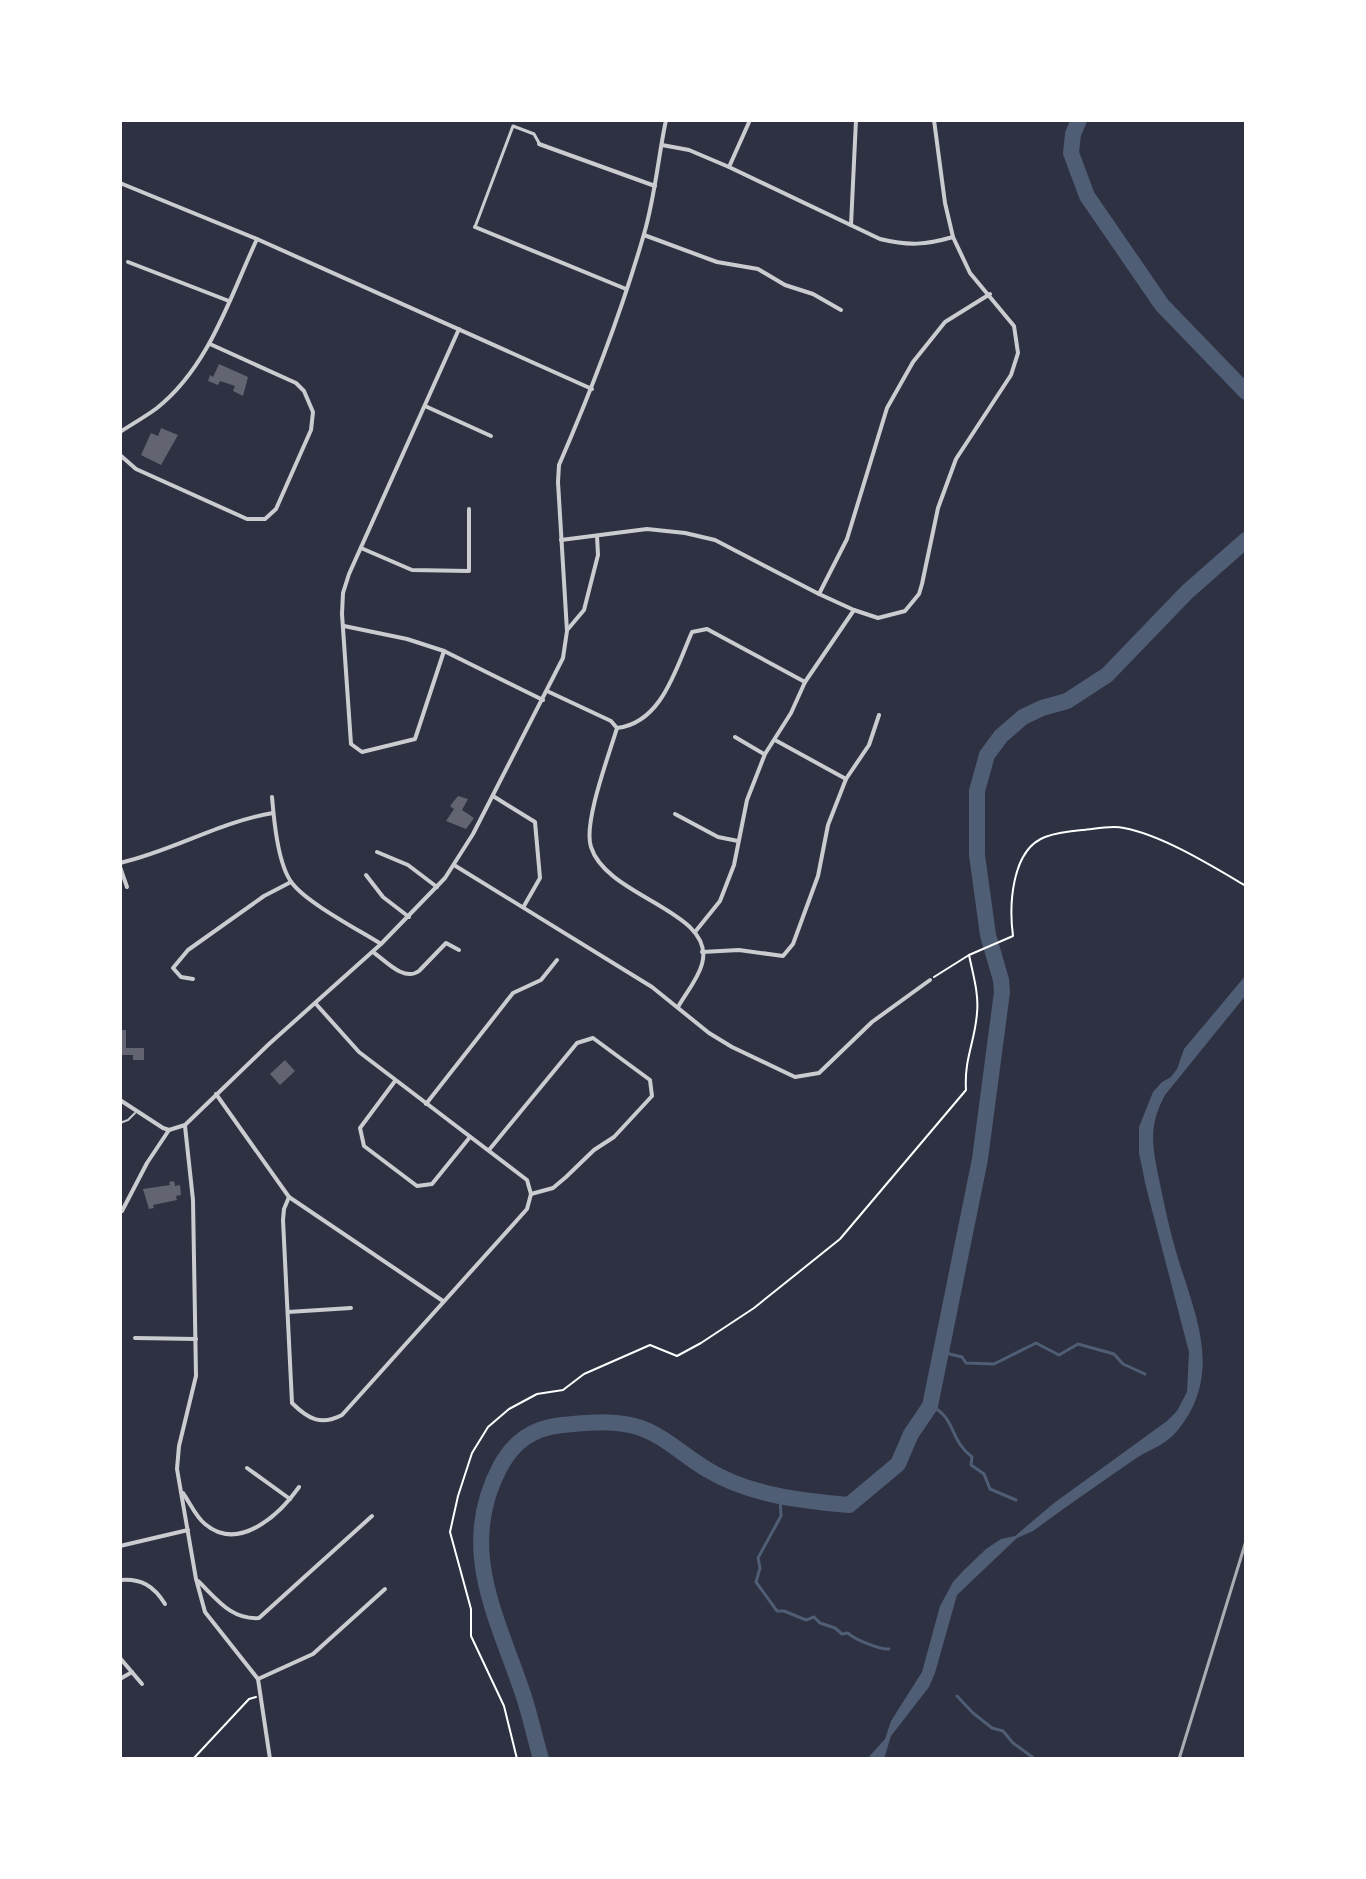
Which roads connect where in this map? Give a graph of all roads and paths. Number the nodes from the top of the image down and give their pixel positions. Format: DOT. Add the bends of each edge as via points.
graph roads {
  1 [pos="666,120"];
  2 [pos="750,120"];
  3 [pos="856,120"];
  4 [pos="934,120"];
  5 [pos="539,144"];
  6 [pos="661,145"];
  7 [pos="729,167"];
  8 [pos="120,183"];
  9 [pos="655,186"];
  10 [pos="851,225"];
  11 [pos="475,227"];
  12 [pos="644,235"];
  13 [pos="953,237"];
  14 [pos="257,239"];
  15 [pos="128,262"];
  16 [pos="626,289"];
  17 [pos="990,294"];
  18 [pos="229,301"];
  19 [pos="841,310"];
  20 [pos="459,329"];
  21 [pos="210,344"];
  22 [pos="592,389"];
  23 [pos="425,406"];
  24 [pos="120,432"];
  25 [pos="491,436"];
  26 [pos="120,455"];
  27 [pos="469,509"];
  28 [pos="597,536"];
  29 [pos="561,540"];
  30 [pos="361,548"];
  31 [pos="819,594"];
  32 [pos="854,610"];
  33 [pos="343,625"];
  34 [pos="567,631"];
  35 [pos="444,651"];
  36 [pos="805,682"];
  37 [pos="547,691"];
  38 [pos="543,700"];
  39 [pos="879,715"];
  40 [pos="617,728"];
  41 [pos="735,737"];
  42 [pos="775,740"];
  43 [pos="765,754"];
  44 [pos="846,779"];
  45 [pos="493,796"];
  46 [pos="272,797"];
  47 [pos="273,813"];
  48 [pos="675,814"];
  49 [pos="738,841"];
  50 [pos="377,852"];
  51 [pos="120,865"];
  52 [pos="454,865"];
  53 [pos="366,875"];
  54 [pos="291,882"];
  55 [pos="1246,886"];
  56 [pos="127,887"];
  57 [pos="437,887"];
  58 [pos="524,906"];
  59 [pos="409,917"];
  60 [pos="695,932"];
  61 [pos="381,944"];
  62 [pos="459,950"];
  63 [pos="373,952"];
  64 [pos="702,952"];
  65 [pos="969,955"];
  66 [pos="557,960"];
  67 [pos="193,979"];
  68 [pos="930,980"];
  69 [pos="316,1004"];
  70 [pos="678,1007"];
  71 [pos="395,1081"];
  72 [pos="216,1094"];
  73 [pos="120,1100"];
  74 [pos="426,1104"];
  75 [pos="137,1110"];
  76 [pos="120,1123"];
  77 [pos="185,1125"];
  78 [pos="169,1130"];
  79 [pos="470,1137"];
  80 [pos="489,1150"];
  81 [pos="531,1194"];
  82 [pos="289,1197"];
  83 [pos="122,1211"];
  84 [pos="443,1301"];
  85 [pos="351,1308"];
  86 [pos="288,1312"];
  87 [pos="135,1338"];
  88 [pos="196,1339"];
  89 [pos="247,1468"];
  90 [pos="299,1487"];
  91 [pos="181,1492"];
  92 [pos="290,1499"];
  93 [pos="372,1516"];
  94 [pos="188,1530"];
  95 [pos="120,1546"];
  96 [pos="196,1579"];
  97 [pos="120,1580"];
  98 [pos="385,1589"];
  99 [pos="165,1604"];
  100 [pos="120,1658"];
  101 [pos="132,1672"];
  102 [pos="120,1679"];
  103 [pos="258,1679"];
  104 [pos="142,1684"];
  105 [pos="260,1696"];
  106 [pos="193,1759"];
  107 [pos="270,1759"];
  108 [pos="517,1759"];
  1 -- 6 [label="street"];
  2 -- 7 [label="street"];
  3 -- 10 [label="street"];
  4 -- 13 [label="street"];
  5 -- 9 [label="street"];
  5 -- 11 [label="street" via="534,134 513,126"];
  6 -- 7 [label="street"];
  6 -- 9 [label="street"];
  7 -- 10 [label="street"];
  8 -- 14 [label="street"];
  9 -- 12 [label="street"];
  10 -- 13 [label="street" via="906,245"];
  11 -- 16 [label="street"];
  12 -- 16 [label="street"];
  12 -- 19 [label="street" via="717,262 758,269"];
  13 -- 17 [label="street" via="970,273"];
  14 -- 18 [label="street"];
  14 -- 20 [label="street"];
  15 -- 18 [label="street"];
  16 -- 22 [label="street"];
  17 -- 31 [label="street" via="945,322 913,362 887,408 847,539"];
  17 -- 32 [label="street" via="1014,326 1018,353 1011,375 956,459 938,508 919,594 897,615 878,618"];
  18 -- 21 [label="street"];
  20 -- 22 [label="street"];
  20 -- 23 [label="street"];
  21 -- 24 [label="street" via="157,408"];
  21 -- 26 [label="street" via="296,383 313,412 311,430 276,509 265,519 247,519 136,469"];
  22 -- 29 [label="street" via="559,465"];
  23 -- 25 [label="street"];
  23 -- 30 [label="street"];
  27 -- 30 [label="street" via="469,571 412,570"];
  28 -- 29 [label="street"];
  28 -- 31 [label="street" via="647,529 715,540"];
  28 -- 34 [label="street" via="598,555 584,610"];
  29 -- 34 [label="street"];
  30 -- 33 [label="street" via="343,593"];
  31 -- 32 [label="street"];
  32 -- 36 [label="street"];
  33 -- 35 [label="street"];
  33 -- 35 [label="street" via="351,744 362,752 415,739"];
  34 -- 37 [label="street" via="563,658"];
  35 -- 38 [label="street"];
  36 -- 40 [label="street" via="707,629 692,632 662,698 644,718"];
  36 -- 42 [label="street"];
  37 -- 38 [label="street"];
  37 -- 40 [label="street"];
  38 -- 45 [label="street"];
  39 -- 44 [label="street" via="869,745"];
  40 -- 60 [label="street" via="589,827 590,846 615,880"];
  41 -- 43 [label="street"];
  42 -- 43 [label="street"];
  42 -- 44 [label="street"];
  43 -- 49 [label="street"];
  44 -- 64 [label="street" via="793,944 783,956"];
  45 -- 52 [label="street"];
  45 -- 58 [label="street" via="535,822 540,878"];
  46 -- 47 [label="street"];
  47 -- 51 [label="street" via="242,818"];
  47 -- 54 [label="street"];
  48 -- 49 [label="street" via="718,837"];
  49 -- 60 [label="street" via="720,901"];
  50 -- 57 [label="street" via="408,865"];
  51 -- 56 [label="street"];
  52 -- 57 [label="street"];
  52 -- 58 [label="street"];
  53 -- 59 [label="street"];
  54 -- 61 [label="street"];
  54 -- 67 [label="street" via="184,954 173,968 181,977"];
  55 -- 65 [label="path" via="1196,856 1125,828 1043,837 1027,853 1012,886 1013,936"];
  57 -- 59 [label="street"];
  58 -- 70 [label="street"];
  59 -- 61 [label="street"];
  60 -- 64 [label="street"];
  61 -- 63 [label="street"];
  62 -- 63 [label="street" via="446,943 407,976"];
  63 -- 69 [label="street"];
  64 -- 70 [label="street" via="703,962"];
  65 -- 68 [label="path"];
  65 -- 108 [label="path" via="977,1013 965,1068 966,1090 840,1239 701,1343 677,1356 650,1345 584,1374 563,1390 537,1394 488,1427 472,1453 450,1532 471,1609 471,1636 504,1706"];
  66 -- 74 [label="street" via="541,980 513,993"];
  68 -- 70 [label="street" via="872,1022 819,1073 795,1077 732,1047"];
  69 -- 71 [label="street" via="359,1052"];
  69 -- 72 [label="street"];
  71 -- 74 [label="street"];
  71 -- 79 [label="street" via="360,1128 364,1146 417,1186 432,1184"];
  72 -- 77 [label="street"];
  72 -- 82 [label="street"];
  73 -- 75 [label="street"];
  74 -- 79 [label="street"];
  75 -- 76 [label="lane"];
  75 -- 78 [label="street"];
  77 -- 78 [label="street"];
  77 -- 88 [label="street" via="193,1200"];
  78 -- 83 [label="street"];
  79 -- 80 [label="street"];
  80 -- 81 [label="street" via="527,1180"];
  80 -- 81 [label="street" via="577,1043 593,1038 650,1080 652,1096 614,1137 553,1188"];
  81 -- 84 [label="street" via="527,1209"];
  82 -- 84 [label="street"];
  82 -- 86 [label="street" via="283,1220"];
  84 -- 86 [label="street" via="342,1415 322,1421 309,1418 292,1403"];
  85 -- 86 [label="street"];
  87 -- 88 [label="street"];
  88 -- 91 [label="street" via="196,1376 179,1446"];
  89 -- 92 [label="street"];
  90 -- 92 [label="street"];
  91 -- 92 [label="street" via="216,1532 260,1528"];
  91 -- 94 [label="street"];
  93 -- 96 [label="street" via="259,1618 243,1619"];
  94 -- 95 [label="street"];
  94 -- 96 [label="street"];
  96 -- 103 [label="street" via="205,1612"];
  97 -- 99 [label="street" via="140,1581 157,1591"];
  98 -- 103 [label="street" via="313,1654"];
  100 -- 101 [label="street"];
  101 -- 102 [label="street"];
  101 -- 104 [label="street"];
  103 -- 105 [label="street"];
  105 -- 106 [label="path" via="249,1699"];
  105 -- 107 [label="street"];
}
